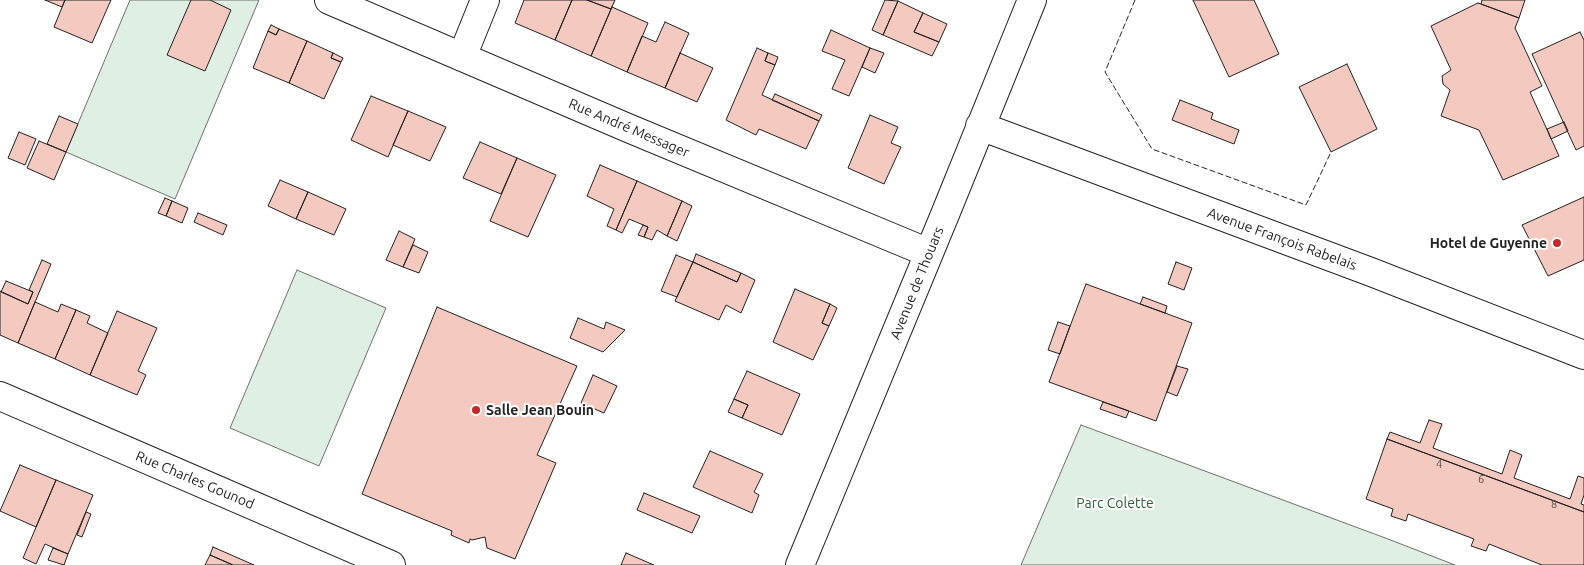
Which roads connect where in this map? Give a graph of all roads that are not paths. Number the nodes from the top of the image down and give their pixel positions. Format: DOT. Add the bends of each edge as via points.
graph roads {
  1 [pos="329,0"];
  2 [pos="485,0"];
  3 [pos="1032,0"];
  4 [pos="462,56"];
  5 [pos="980,126"];
  6 [pos="929,253"];
  7 [pos="1584,355"];
  8 [pos="0,396"];
  9 [pos="391,565"];
  10 [pos="800,565"];
  1 -- 4 [label="street, Rue André Messager"];
  2 -- 4 [label="street"];
  3 -- 5 [label="street, Avenue de Thouars"];
  4 -- 6 [label="street, Rue André Messager"];
  5 -- 6 [label="street, Avenue de Thouars"];
  5 -- 7 [label="street, Avenue François Rabelais"];
  6 -- 10 [label="street, Avenue de Thouars"];
  8 -- 9 [label="street, Rue Charles Gounod"];
}
